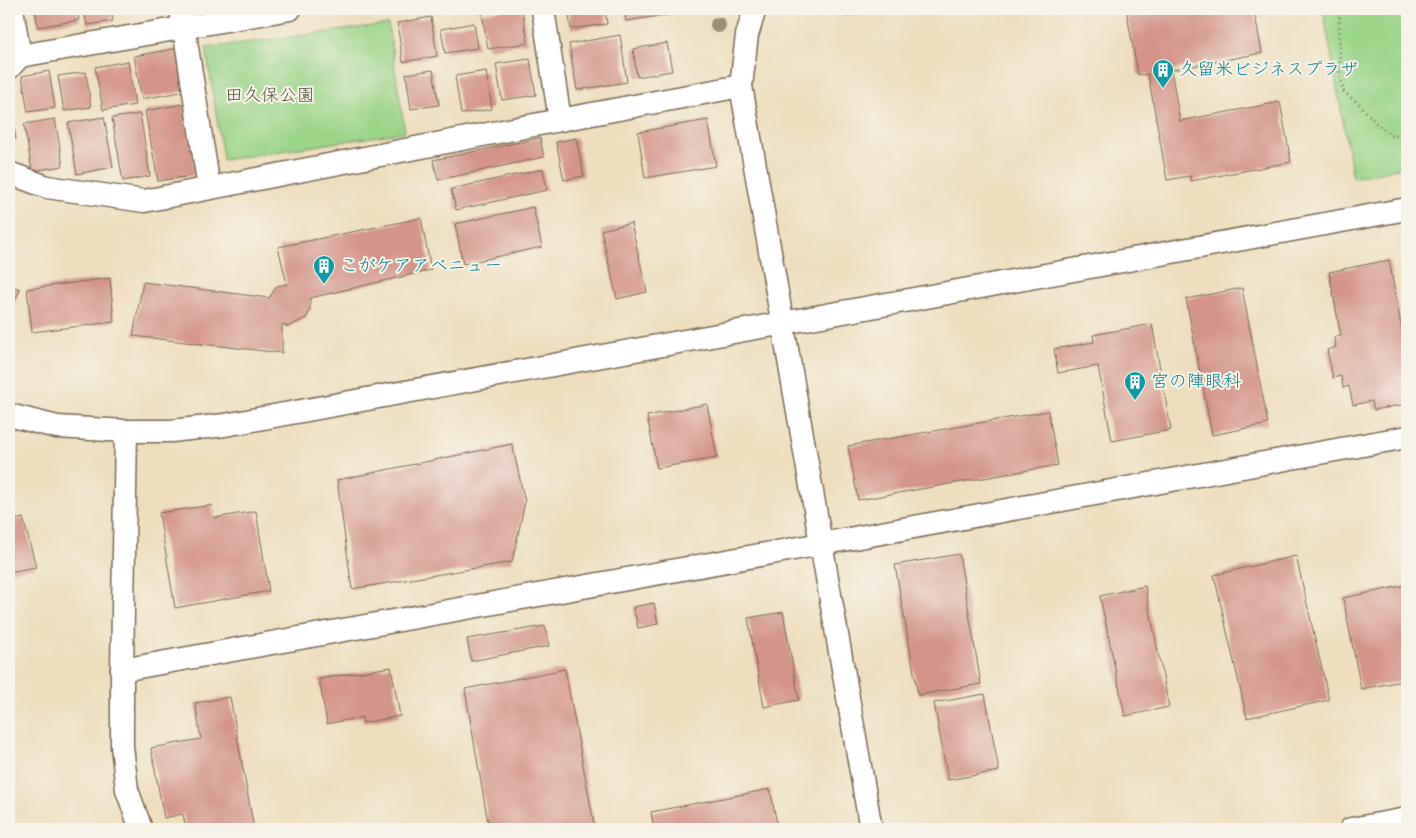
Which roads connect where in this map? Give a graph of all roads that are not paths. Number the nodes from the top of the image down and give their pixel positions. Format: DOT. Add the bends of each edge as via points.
graph roads {
  1 [pos="12,9"];
  2 [pos="290,9"];
  3 [pos="542,9"];
  4 [pos="755,9"];
  5 [pos="183,18"];
  6 [pos="14,62"];
  7 [pos="741,86"];
  8 [pos="560,120"];
  9 [pos="9,173"];
  10 [pos="209,188"];
  11 [pos="1407,209"];
  12 [pos="782,324"];
  13 [pos="9,415"];
  14 [pos="126,432"];
  15 [pos="1407,437"];
  16 [pos="821,544"];
  17 [pos="122,670"];
  18 [pos="1407,819"];
  19 [pos="141,829"];
  20 [pos="871,829"];
  21 [pos="1352,829"];
  1 -- 6 [label="street"];
  2 -- 5 [label="street"];
  3 -- 8 [label="street"];
  4 -- 7 [label="street" via="747,35"];
  5 -- 6 [label="street"];
  5 -- 10 [label="street"];
  7 -- 8 [label="street"];
  7 -- 12 [label="street"];
  8 -- 10 [label="street"];
  9 -- 10 [label="street" via="47,187 144,201"];
  11 -- 12 [label="street"];
  12 -- 14 [label="street" via="225,425 171,432"];
  12 -- 16 [label="street"];
  13 -- 14 [label="street" via="57,427"];
  14 -- 17 [label="street"];
  15 -- 16 [label="street"];
  16 -- 17 [label="street"];
  16 -- 20 [label="street"];
  17 -- 19 [label="street" via="122,746 127,790"];
  18 -- 21 [label="street"];
}
